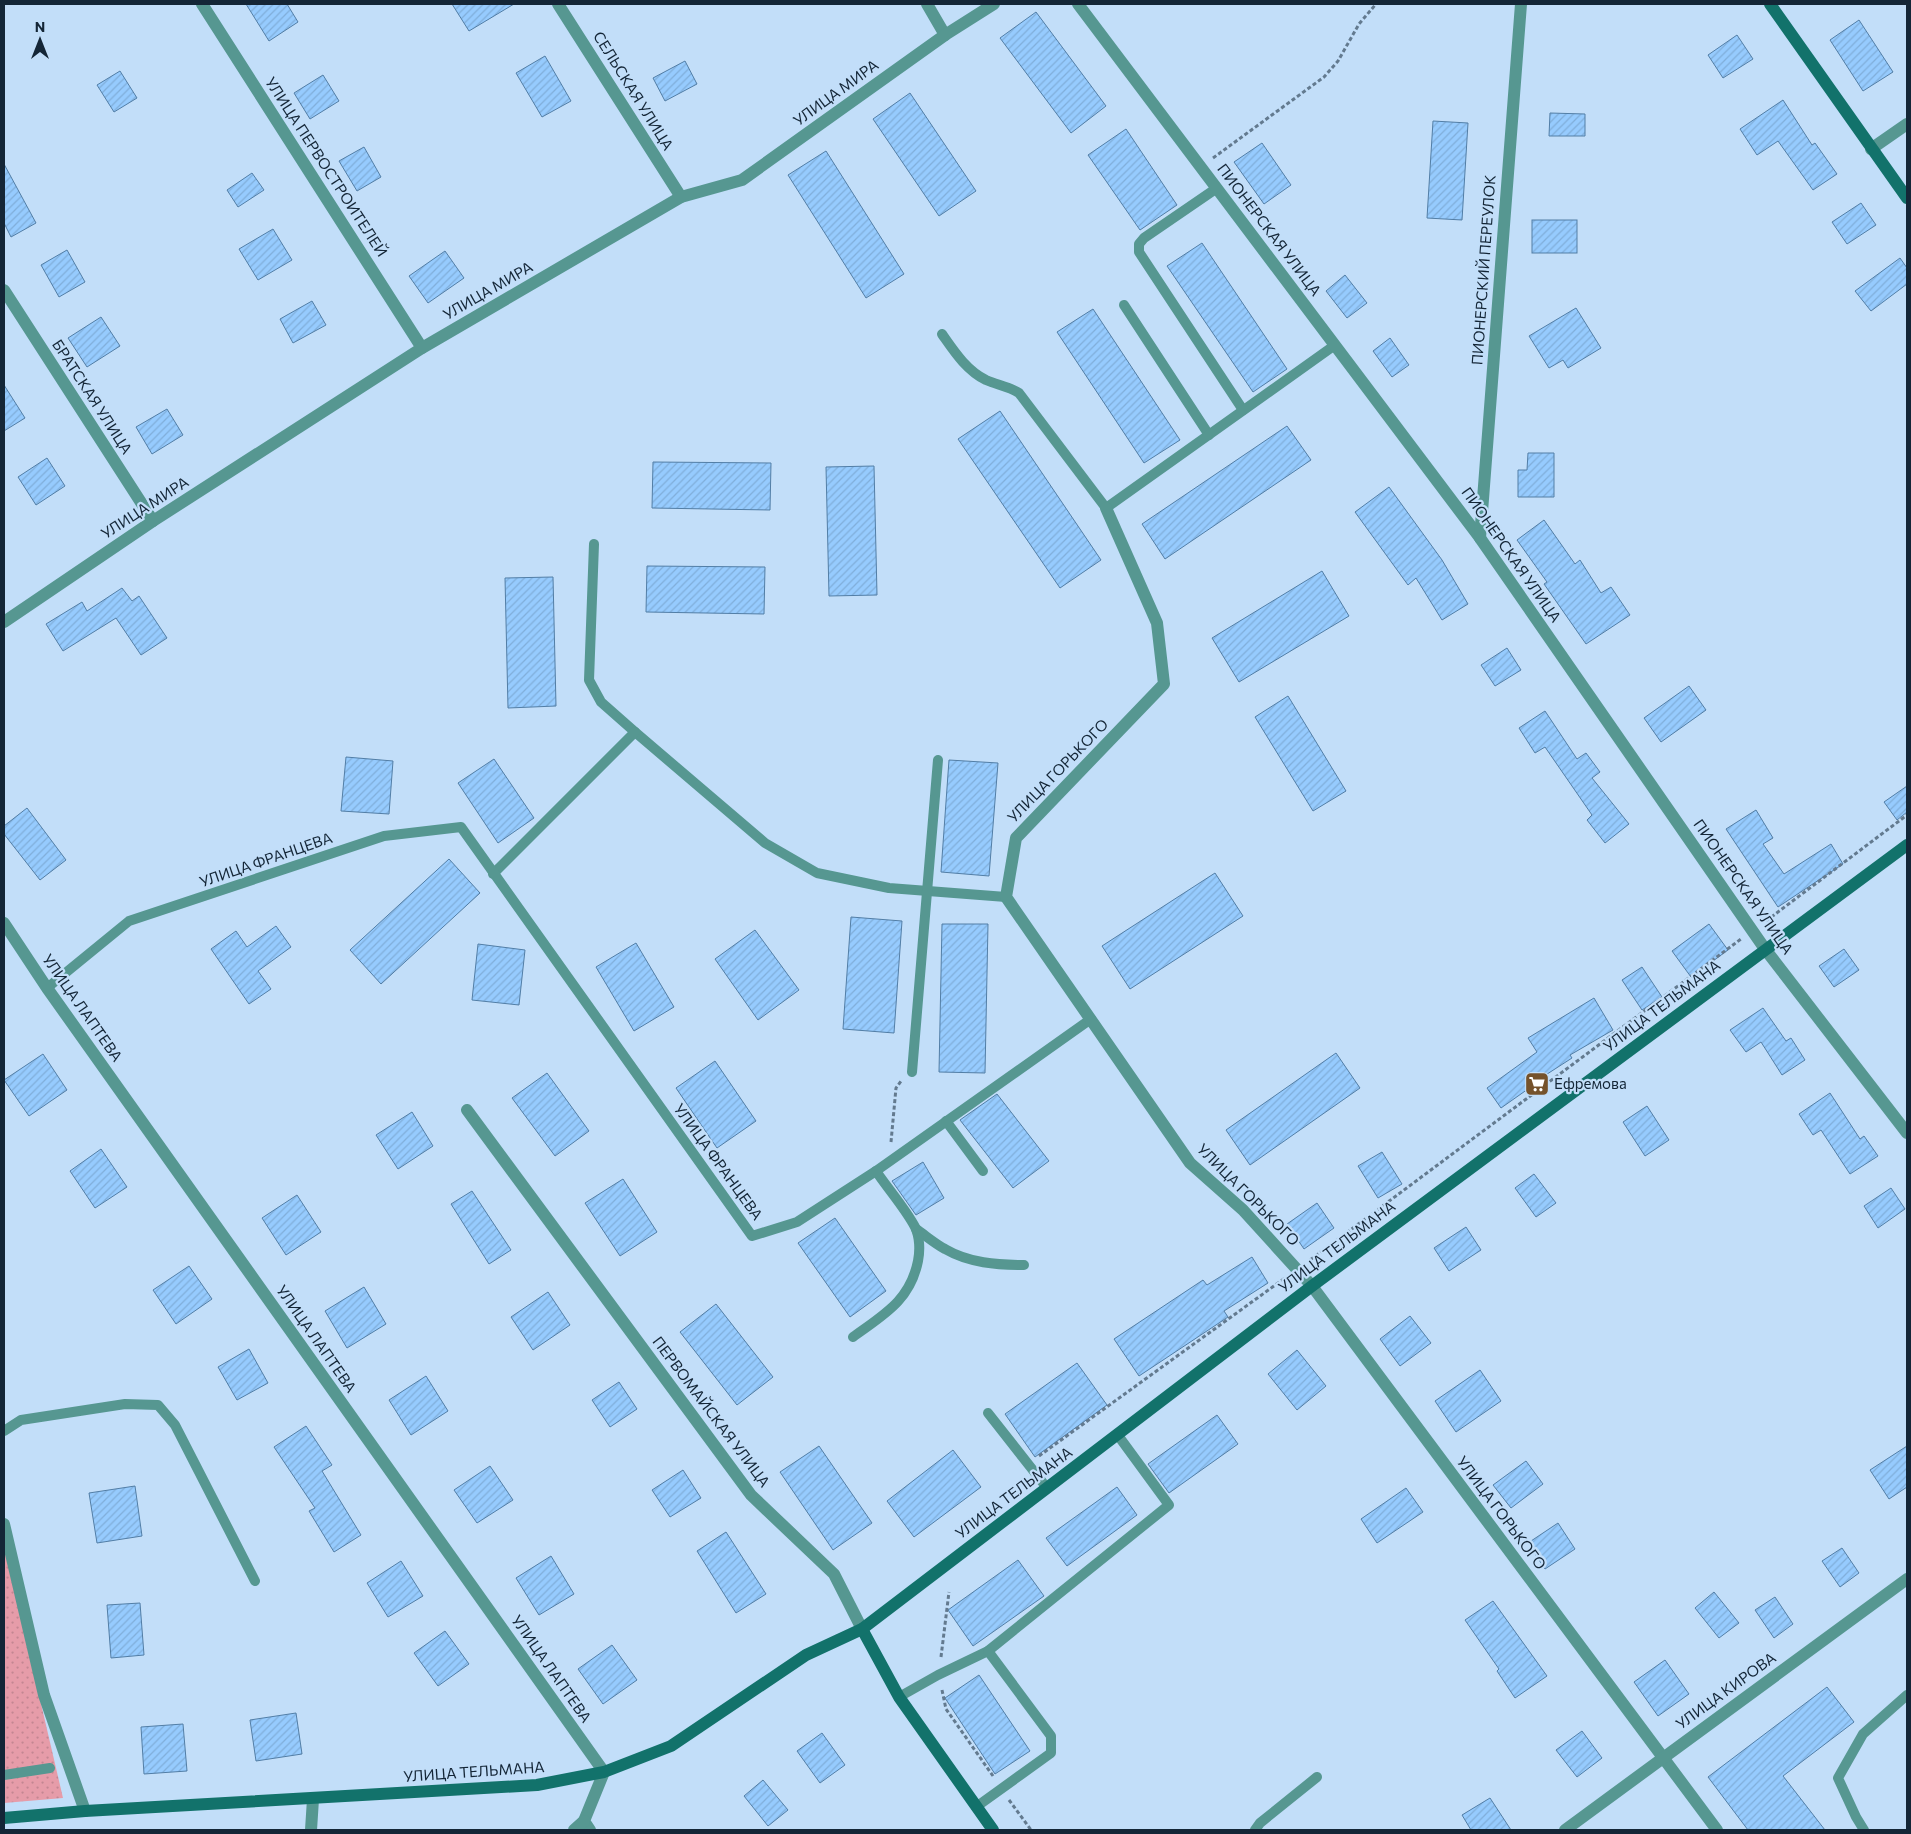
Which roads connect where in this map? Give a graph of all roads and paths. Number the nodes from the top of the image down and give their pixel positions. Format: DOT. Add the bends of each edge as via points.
graph roads {
  1 [pos="202,4"];
  2 [pos="558,4"];
  3 [pos="927,4"];
  4 [pos="994,4"];
  5 [pos="1078,4"];
  6 [pos="1376,4"];
  7 [pos="1521,4"];
  8 [pos="1770,4"];
  9 [pos="945,35"];
  10 [pos="1907,124"];
  11 [pos="1872,149"];
  12 [pos="1201,167"];
  13 [pos="1217,188"];
  14 [pos="681,196"];
  15 [pos="1907,198"];
  16 [pos="4,290"];
  17 [pos="1124,305"];
  18 [pos="942,334"];
  19 [pos="1335,345"];
  20 [pos="422,348"];
  21 [pos="1243,410"];
  22 [pos="1209,435"];
  23 [pos="1106,508"];
  24 [pos="153,521"];
  25 [pos="1480,538"];
  26 [pos="594,544"];
  27 [pos="4,622"];
  28 [pos="635,732"];
  29 [pos="938,760"];
  30 [pos="1907,815"];
  31 [pos="1907,845"];
  32 [pos="493,874"];
  33 [pos="928,891"];
  34 [pos="1006,897"];
  35 [pos="4,923"];
  36 [pos="1752,931"];
  37 [pos="1765,949"];
  38 [pos="47,988"];
  39 [pos="1091,1019"];
  40 [pos="912,1072"];
  41 [pos="467,1110"];
  42 [pos="946,1121"];
  43 [pos="1907,1133"];
  44 [pos="890,1160"];
  45 [pos="876,1171"];
  46 [pos="984,1171"];
  47 [pos="916,1229"];
  48 [pos="1024,1265"];
  49 [pos="1297,1269"];
  50 [pos="1312,1286"];
  51 [pos="852,1337"];
  52 [pos="988,1413"];
  53 [pos="4,1431"];
  54 [pos="1117,1434"];
  55 [pos="1027,1464"];
  56 [pos="1047,1488"];
  57 [pos="4,1524"];
  58 [pos="1907,1579"];
  59 [pos="255,1581"];
  60 [pos="949,1592"];
  61 [pos="862,1629"];
  62 [pos="988,1650"];
  63 [pos="938,1675"];
  64 [pos="1907,1695"];
  65 [pos="899,1697"];
  66 [pos="1663,1758"];
  67 [pos="50,1768"];
  68 [pos="604,1772"];
  69 [pos="4,1775"];
  70 [pos="1317,1777"];
  71 [pos="1001,1788"];
  72 [pos="313,1799"];
  73 [pos="976,1807"];
  74 [pos="85,1811"];
  75 [pos="4,1818"];
  76 [pos="583,1827"];
  77 [pos="311,1830"];
  78 [pos="993,1830"];
  79 [pos="1031,1830"];
  80 [pos="1255,1830"];
  81 [pos="1565,1830"];
  82 [pos="1717,1830"];
  83 [pos="1864,1830"];
  1 -- 20 [label="street, УЛИЦА ПЕРВОСТРОИТЕЛЕЙ"];
  2 -- 14 [label="street, СЕЛЬСКАЯ УЛИЦА"];
  3 -- 9 [label="street"];
  4 -- 9 [label="street, УЛИЦА МИРА"];
  5 -- 12 [label="street, ПИОНЕРСКАЯ УЛИЦА"];
  6 -- 12 [label="path" via="1324,77"];
  7 -- 25 [label="street, ПИОНЕРСКИЙ ПЕРЕУЛОК"];
  8 -- 11 [label="street"];
  9 -- 14 [label="street, УЛИЦА МИРА" via="742,180"];
  10 -- 11 [label="street"];
  11 -- 15 [label="street"];
  12 -- 13 [label="street, ПИОНЕРСКАЯ УЛИЦА"];
  13 -- 19 [label="street, ПИОНЕРСКАЯ УЛИЦА"];
  13 -- 21 [label="lane" via="1144,238 1139,244 1139,252"];
  14 -- 20 [label="street, УЛИЦА МИРА"];
  16 -- 24 [label="street, БРАТСКАЯ УЛИЦА"];
  17 -- 22 [label="lane"];
  18 -- 23 [label="lane" via="973,372 1019,393"];
  19 -- 21 [label="lane"];
  19 -- 25 [label="street, ПИОНЕРСКАЯ УЛИЦА"];
  20 -- 24 [label="street, УЛИЦА МИРА"];
  21 -- 22 [label="lane"];
  22 -- 23 [label="lane"];
  23 -- 34 [label="street, УЛИЦА ГОРЬКОГО" via="1157,623 1164,684 1016,838"];
  24 -- 27 [label="street, УЛИЦА МИРА"];
  25 -- 36 [label="street, ПИОНЕРСКАЯ УЛИЦА"];
  26 -- 28 [label="lane" via="590,680 601,702"];
  28 -- 32 [label="lane"];
  28 -- 33 [label="lane" via="765,843 817,873 889,888"];
  29 -- 33 [label="lane"];
  30 -- 36 [label="path"];
  31 -- 37 [label="street, УЛИЦА ТЕЛЬМАНА"];
  32 -- 38 [label="lane, УЛИЦА ФРАНЦЕВА" via="461,827 384,836 129,921"];
  32 -- 45 [label="lane, УЛИЦА ФРАНЦЕВА" via="752,1236 797,1222"];
  33 -- 34 [label="lane"];
  33 -- 40 [label="lane"];
  34 -- 39 [label="street, УЛИЦА ГОРЬКОГО"];
  35 -- 38 [label="street, УЛИЦА ЛАПТЕВА"];
  36 -- 37 [label="street, ПИОНЕРСКАЯ УЛИЦА"];
  36 -- 49 [label="path"];
  37 -- 43 [label="street, ПИОНЕРСКАЯ УЛИЦА"];
  37 -- 50 [label="street, УЛИЦА ТЕЛЬМАНА"];
  38 -- 68 [label="street, УЛИЦА ЛАПТЕВА"];
  39 -- 42 [label="lane, УЛИЦА ФРАНЦЕВА"];
  39 -- 49 [label="street, УЛИЦА ГОРЬКОГО" via="1190,1163 1243,1210"];
  40 -- 44 [label="path" via="896,1088"];
  41 -- 61 [label="street, ПЕРВОМАЙСКАЯ УЛИЦА" via="751,1496 834,1574"];
  42 -- 44 [label="lane, УЛИЦА ФРАНЦЕВА"];
  42 -- 46 [label="lane"];
  44 -- 45 [label="lane, УЛИЦА ФРАНЦЕВА"];
  45 -- 47 [label="lane"];
  47 -- 48 [label="lane" via="945,1249 972,1260"];
  47 -- 51 [label="lane" via="920,1250 915,1273 904,1296 892,1309"];
  49 -- 50 [label="street, УЛИЦА ГОРЬКОГО"];
  49 -- 55 [label="path"];
  50 -- 54 [label="street, УЛИЦА ТЕЛЬМАНА"];
  50 -- 66 [label="street, УЛИЦА ГОРЬКОГО"];
  52 -- 55 [label="lane"];
  53 -- 59 [label="lane" via="21,1420 125,1404 158,1405 175,1425"];
  54 -- 56 [label="street, УЛИЦА ТЕЛЬМАНА"];
  54 -- 62 [label="lane" via="1169,1505"];
  55 -- 56 [label="lane"];
  56 -- 61 [label="street, УЛИЦА ТЕЛЬМАНА"];
  57 -- 74 [label="street" via="44,1695"];
  58 -- 66 [label="street, УЛИЦА КИРОВА"];
  60 -- 63 [label="path"];
  61 -- 65 [label="street, ПЕРВОМАЙСКАЯ УЛИЦА"];
  61 -- 68 [label="street, УЛИЦА ТЕЛЬМАНА" via="806,1655 671,1746"];
  62 -- 63 [label="lane"];
  62 -- 71 [label="lane" via="1051,1736 1051,1753"];
  63 -- 65 [label="lane"];
  63 -- 71 [label="path" via="946,1708"];
  64 -- 83 [label="lane" via="1863,1734 1838,1778"];
  65 -- 73 [label="street, ПЕРВОМАЙСКАЯ УЛИЦА"];
  66 -- 81 [label="street, УЛИЦА КИРОВА"];
  66 -- 82 [label="street, УЛИЦА ГОРЬКОГО"];
  67 -- 69 [label="lane"];
  68 -- 72 [label="street, УЛИЦА ТЕЛЬМАНА" via="537,1785"];
  68 -- 76 [label="street"];
  70 -- 80 [label="lane"];
  71 -- 73 [label="lane"];
  71 -- 79 [label="path"];
  72 -- 74 [label="street, УЛИЦА ТЕЛЬМАНА"];
  72 -- 77 [label="street"];
  73 -- 78 [label="street, ПЕРВОМАЙСКАЯ УЛИЦА"];
  74 -- 75 [label="street, УЛИЦА ТЕЛЬМАНА"];
}
